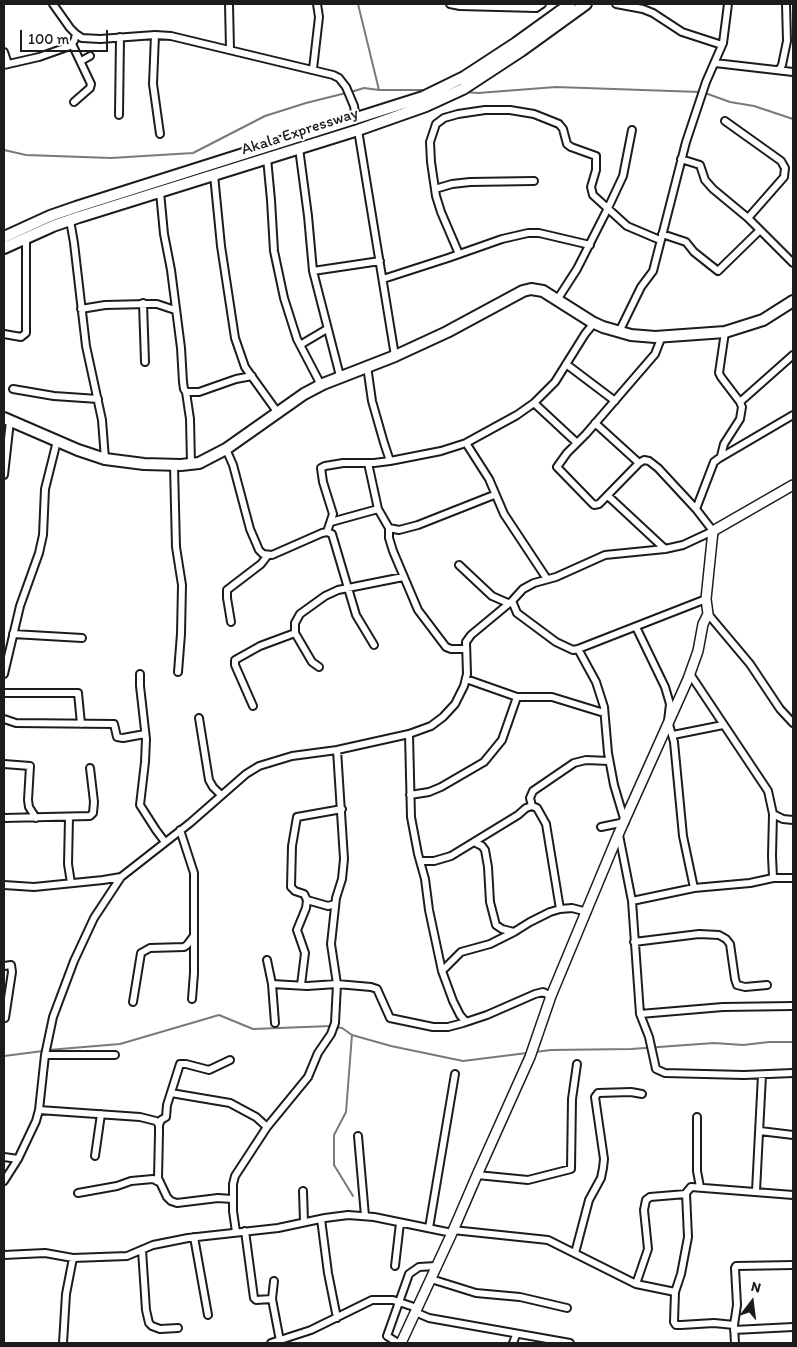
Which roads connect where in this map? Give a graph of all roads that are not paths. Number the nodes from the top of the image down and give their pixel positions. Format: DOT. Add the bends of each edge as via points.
graph roads {
  1 [pos="53,4"];
  2 [pos="229,4"];
  3 [pos="317,4"];
  4 [pos="450,4"];
  5 [pos="542,4"];
  6 [pos="570,4"];
  7 [pos="586,4"];
  8 [pos="616,4"];
  9 [pos="728,4"];
  10 [pos="786,4"];
  11 [pos="632,5"];
  12 [pos="76,34"];
  13 [pos="155,35"];
  14 [pos="120,37"];
  15 [pos="72,44"];
  16 [pos="722,45"];
  17 [pos="230,49"];
  18 [pos="4,52"];
  19 [pos="90,56"];
  20 [pos="81,61"];
  21 [pos="715,63"];
  22 [pos="6,65"];
  23 [pos="313,69"];
  24 [pos="779,70"];
  25 [pos="793,72"];
  26 [pos="447,91"];
  27 [pos="427,99"];
  28 [pos="74,102"];
  29 [pos="119,115"];
  30 [pos="356,118"];
  31 [pos="725,121"];
  32 [pos="358,130"];
  33 [pos="632,130"];
  34 [pos="160,134"];
  35 [pos="299,148"];
  36 [pos="278,149"];
  37 [pos="267,158"];
  38 [pos="681,159"];
  39 [pos="214,175"];
  40 [pos="534,181"];
  41 [pos="435,189"];
  42 [pos="160,192"];
  43 [pos="608,208"];
  44 [pos="748,218"];
  45 [pos="70,220"];
  46 [pos="760,231"];
  47 [pos="4,237"];
  48 [pos="661,237"];
  49 [pos="26,238"];
  50 [pos="590,246"];
  51 [pos="4,248"];
  52 [pos="459,254"];
  53 [pos="380,260"];
  54 [pos="793,263"];
  55 [pos="313,271"];
  56 [pos="383,278"];
  57 [pos="557,300"];
  58 [pos="793,301"];
  59 [pos="142,304"];
  60 [pos="81,309"];
  61 [pos="175,310"];
  62 [pos="594,323"];
  63 [pos="327,329"];
  64 [pos="619,332"];
  65 [pos="725,332"];
  66 [pos="4,334"];
  67 [pos="662,336"];
  68 [pos="300,345"];
  69 [pos="793,355"];
  70 [pos="395,356"];
  71 [pos="145,362"];
  72 [pos="566,364"];
  73 [pos="367,366"];
  74 [pos="252,376"];
  75 [pos="340,376"];
  76 [pos="321,385"];
  77 [pos="13,389"];
  78 [pos="186,392"];
  79 [pos="98,399"];
  80 [pos="615,400"];
  81 [pos="740,402"];
  82 [pos="534,403"];
  83 [pos="278,413"];
  84 [pos="793,417"];
  85 [pos="7,419"];
  86 [pos="595,423"];
  87 [pos="57,441"];
  88 [pos="466,443"];
  89 [pos="577,443"];
  90 [pos="226,450"];
  91 [pos="721,456"];
  92 [pos="105,459"];
  93 [pos="390,461"];
  94 [pos="368,463"];
  95 [pos="639,463"];
  96 [pos="191,464"];
  97 [pos="174,466"];
  98 [pos="4,475"];
  99 [pos="793,485"];
  100 [pos="494,494"];
  101 [pos="608,496"];
  102 [pos="378,508"];
  103 [pos="696,509"];
  104 [pos="331,522"];
  105 [pos="389,528"];
  106 [pos="713,531"];
  107 [pos="327,532"];
  108 [pos="666,549"];
  109 [pos="268,555"];
  110 [pos="459,565"];
  111 [pos="403,577"];
  112 [pos="547,579"];
  113 [pos="348,587"];
  114 [pos="706,599"];
  115 [pos="510,602"];
  116 [pos="708,614"];
  117 [pos="232,622"];
  118 [pos="636,627"];
  119 [pos="295,632"];
  120 [pos="13,634"];
  121 [pos="82,638"];
  122 [pos="374,645"];
  123 [pos="466,649"];
  124 [pos="578,649"];
  125 [pos="319,667"];
  126 [pos="178,672"];
  127 [pos="4,674"];
  128 [pos="140,674"];
  129 [pos="690,674"];
  130 [pos="466,679"];
  131 [pos="4,693"];
  132 [pos="517,697"];
  133 [pos="253,706"];
  134 [pos="604,713"];
  135 [pos="198,718"];
  136 [pos="4,719"];
  137 [pos="668,721"];
  138 [pos="793,723"];
  139 [pos="81,724"];
  140 [pos="723,725"];
  141 [pos="145,734"];
  142 [pos="409,734"];
  143 [pos="673,735"];
  144 [pos="337,750"];
  145 [pos="610,761"];
  146 [pos="4,764"];
  147 [pos="90,768"];
  148 [pos="221,795"];
  149 [pos="410,795"];
  150 [pos="532,806"];
  151 [pos="342,809"];
  152 [pos="773,814"];
  153 [pos="4,818"];
  154 [pos="36,818"];
  155 [pos="69,818"];
  156 [pos="793,820"];
  157 [pos="625,822"];
  158 [pos="601,827"];
  159 [pos="180,830"];
  160 [pos="618,835"];
  161 [pos="165,842"];
  162 [pos="474,842"];
  163 [pos="420,861"];
  164 [pos="121,877"];
  165 [pos="773,878"];
  166 [pos="793,879"];
  167 [pos="71,883"];
  168 [pos="4,885"];
  169 [pos="694,888"];
  170 [pos="307,900"];
  171 [pos="632,901"];
  172 [pos="335,904"];
  173 [pos="560,909"];
  174 [pos="587,912"];
  175 [pos="514,932"];
  176 [pos="193,936"];
  177 [pos="634,942"];
  178 [pos="267,960"];
  179 [pos="4,966"];
  180 [pos="442,971"];
  181 [pos="272,984"];
  182 [pos="337,984"];
  183 [pos="767,985"];
  184 [pos="301,986"];
  185 [pos="551,996"];
  186 [pos="192,999"];
  187 [pos="133,1002"];
  188 [pos="793,1006"];
  189 [pos="640,1014"];
  190 [pos="5,1018"];
  191 [pos="466,1022"];
  192 [pos="275,1024"];
  193 [pos="45,1055"];
  194 [pos="116,1055"];
  195 [pos="230,1060"];
  196 [pos="577,1064"];
  197 [pos="793,1072"];
  198 [pos="455,1074"];
  199 [pos="762,1075"];
  200 [pos="170,1093"];
  201 [pos="642,1094"];
  202 [pos="39,1110"];
  203 [pos="101,1114"];
  204 [pos="697,1117"];
  205 [pos="159,1122"];
  206 [pos="267,1128"];
  207 [pos="760,1131"];
  208 [pos="793,1135"];
  209 [pos="358,1136"];
  210 [pos="95,1156"];
  211 [pos="4,1157"];
  212 [pos="18,1158"];
  213 [pos="476,1175"];
  214 [pos="157,1178"];
  215 [pos="4,1181"];
  216 [pos="700,1187"];
  217 [pos="303,1191"];
  218 [pos="756,1191"];
  219 [pos="78,1193"];
  220 [pos="686,1194"];
  221 [pos="793,1195"];
  222 [pos="232,1199"];
  223 [pos="365,1216"];
  224 [pos="321,1219"];
  225 [pos="304,1222"];
  226 [pos="400,1223"];
  227 [pos="428,1228"];
  228 [pos="245,1231"];
  229 [pos="236,1232"];
  230 [pos="452,1232"];
  231 [pos="194,1237"];
  232 [pos="142,1250"];
  233 [pos="575,1253"];
  234 [pos="4,1255"];
  235 [pos="73,1258"];
  236 [pos="793,1264"];
  237 [pos="396,1266"];
  238 [pos="436,1266"];
  239 [pos="430,1279"];
  240 [pos="274,1281"];
  241 [pos="636,1284"];
  242 [pos="675,1292"];
  243 [pos="272,1298"];
  244 [pos="398,1302"];
  245 [pos="567,1308"];
  246 [pos="416,1310"];
  247 [pos="208,1315"];
  248 [pos="337,1318"];
  249 [pos="793,1326"];
  250 [pos="734,1327"];
  251 [pos="178,1328"];
  252 [pos="516,1335"];
  253 [pos="385,1340"];
  254 [pos="280,1341"];
  255 [pos="63,1343"];
  256 [pos="271,1343"];
  257 [pos="399,1343"];
  258 [pos="513,1343"];
  259 [pos="570,1343"];
  260 [pos="735,1343"];
  1 -- 12 [label="street"];
  2 -- 17 [label="street"];
  3 -- 23 [label="street" via="319,17"];
  4 -- 5 [label="street" via="526,8"];
  6 -- 26 [label="main road, Akala Expressway"];
  7 -- 26 [label="main road, Akala Expressway" via="521,52 463,89"];
  8 -- 11 [label="street"];
  9 -- 16 [label="street"];
  10 -- 24 [label="street" via="787,41"];
  11 -- 16 [label="street" via="653,13 682,32"];
  12 -- 14 [label="street" via="90,39"];
  12 -- 15 [label="street"];
  13 -- 14 [label="street"];
  13 -- 17 [label="street"];
  13 -- 34 [label="street" via="153,84"];
  14 -- 29 [label="street"];
  15 -- 20 [label="street"];
  15 -- 22 [label="street"];
  16 -- 21 [label="street"];
  17 -- 23 [label="street"];
  18 -- 22 [label="street"];
  19 -- 20 [label="street"];
  20 -- 28 [label="street" via="91,82"];
  21 -- 24 [label="street"];
  21 -- 38 [label="street"];
  23 -- 30 [label="street" via="339,78 349,94"];
  24 -- 25 [label="street"];
  26 -- 27 [label="main road, Akala Expressway"];
  26 -- 27 [label="main road, Akala Expressway"];
  27 -- 30 [label="main road, Akala Expressway"];
  27 -- 32 [label="main road, Akala Expressway"];
  30 -- 36 [label="main road, Akala Expressway"];
  31 -- 44 [label="street" via="785,168 780,182"];
  32 -- 35 [label="main road, Akala Expressway"];
  32 -- 53 [label="street"];
  33 -- 43 [label="street" via="623,176"];
  35 -- 36 [label="main road, Akala Expressway"];
  35 -- 55 [label="street"];
  36 -- 37 [label="main road, Akala Expressway"];
  36 -- 47 [label="main road, Akala Expressway" via="76,207"];
  37 -- 39 [label="main road, Akala Expressway"];
  37 -- 68 [label="street" via="276,260 291,324"];
  38 -- 44 [label="street" via="700,165 705,180 713,189"];
  38 -- 48 [label="street"];
  39 -- 42 [label="main road, Akala Expressway"];
  39 -- 74 [label="street" via="235,338 245,367"];
  40 -- 41 [label="street" via="470,182"];
  41 -- 43 [label="street" via="430,142 436,124 458,114 510,110 534,114 559,124 571,147 596,156 591,192"];
  41 -- 52 [label="street"];
  42 -- 45 [label="main road, Akala Expressway"];
  42 -- 61 [label="street"];
  43 -- 48 [label="street" via="627,226"];
  43 -- 50 [label="street"];
  44 -- 46 [label="street"];
  45 -- 49 [label="main road, Akala Expressway"];
  45 -- 60 [label="street"];
  46 -- 48 [label="street" via="718,271 686,242"];
  46 -- 54 [label="street"];
  48 -- 64 [label="street" via="651,275 641,287"];
  49 -- 51 [label="main road, Akala Expressway"];
  49 -- 66 [label="street" via="26,333 21,337"];
  50 -- 52 [label="street" via="528,233"];
  50 -- 57 [label="street"];
  52 -- 56 [label="street"];
  53 -- 55 [label="street"];
  53 -- 56 [label="street"];
  55 -- 63 [label="street"];
  56 -- 70 [label="street"];
  57 -- 62 [label="main road"];
  57 -- 70 [label="main road" via="536,289 524,291"];
  58 -- 65 [label="main road" via="763,320"];
  59 -- 60 [label="street"];
  59 -- 61 [label="street" via="157,304"];
  59 -- 71 [label="street"];
  60 -- 79 [label="street"];
  61 -- 78 [label="street"];
  62 -- 64 [label="main road"];
  62 -- 72 [label="street"];
  63 -- 68 [label="street"];
  63 -- 75 [label="street"];
  64 -- 67 [label="main road"];
  65 -- 67 [label="main road"];
  65 -- 81 [label="street" via="719,373"];
  67 -- 80 [label="street" via="655,354"];
  68 -- 76 [label="street"];
  69 -- 81 [label="street"];
  70 -- 73 [label="main road"];
  72 -- 80 [label="street"];
  72 -- 82 [label="street" via="555,382"];
  73 -- 75 [label="main road"];
  73 -- 93 [label="street" via="372,401"];
  74 -- 78 [label="street" via="199,392"];
  74 -- 83 [label="street"];
  75 -- 76 [label="main road"];
  76 -- 83 [label="main road"];
  77 -- 79 [label="street"];
  78 -- 96 [label="street"];
  79 -- 92 [label="street"];
  80 -- 86 [label="street"];
  81 -- 91 [label="street" via="740,419 724,444"];
  82 -- 88 [label="street"];
  82 -- 89 [label="street"];
  83 -- 90 [label="main road"];
  84 -- 91 [label="street"];
  85 -- 87 [label="main road"];
  85 -- 98 [label="street"];
  86 -- 89 [label="street"];
  86 -- 95 [label="street"];
  87 -- 92 [label="main road"];
  87 -- 120 [label="street" via="45,490 39,553"];
  88 -- 93 [label="street"];
  88 -- 100 [label="street" via="489,479"];
  89 -- 101 [label="street" via="561,460 558,469 594,505"];
  90 -- 96 [label="main road"];
  90 -- 109 [label="street" via="253,540 262,554"];
  91 -- 103 [label="street" via="714,462"];
  92 -- 97 [label="main road"];
  93 -- 94 [label="street"];
  94 -- 102 [label="street"];
  94 -- 104 [label="street" via="343,463 321,468 332,508"];
  95 -- 101 [label="street"];
  95 -- 103 [label="street" via="644,460 654,464"];
  96 -- 97 [label="main road"];
  97 -- 126 [label="street" via="176,547 182,585"];
  99 -- 106 [label="street"];
  100 -- 105 [label="street" via="418,526 399,530"];
  100 -- 112 [label="street"];
  101 -- 108 [label="street"];
  102 -- 104 [label="street"];
  102 -- 105 [label="street"];
  103 -- 106 [label="street"];
  104 -- 107 [label="street"];
  105 -- 111 [label="street" via="393,552"];
  106 -- 108 [label="street"];
  106 -- 114 [label="street"];
  107 -- 109 [label="street"];
  107 -- 113 [label="street" via="334,537"];
  108 -- 112 [label="street" via="605,555"];
  109 -- 117 [label="street" via="227,590"];
  110 -- 115 [label="street" via="492,596"];
  111 -- 113 [label="street"];
  111 -- 123 [label="street" via="418,610 442,643 451,649"];
  112 -- 115 [label="street" via="523,589"];
  113 -- 119 [label="street" via="325,596 304,610 296,618"];
  113 -- 122 [label="street" via="356,614"];
  114 -- 116 [label="street"];
  114 -- 118 [label="street"];
  115 -- 123 [label="street" via="471,635"];
  115 -- 124 [label="street" via="517,613 556,642"];
  116 -- 129 [label="street"];
  116 -- 138 [label="street"];
  118 -- 124 [label="street"];
  118 -- 137 [label="street" via="665,687 670,704"];
  119 -- 125 [label="street" via="312,662"];
  119 -- 133 [label="street" via="235,660"];
  120 -- 121 [label="street"];
  120 -- 127 [label="street"];
  123 -- 130 [label="street"];
  124 -- 134 [label="street" via="596,682"];
  128 -- 141 [label="street"];
  129 -- 137 [label="street"];
  129 -- 140 [label="street"];
  130 -- 132 [label="street"];
  130 -- 142 [label="street" via="455,704 443,717 431,726"];
  131 -- 139 [label="street" via="78,693"];
  132 -- 134 [label="street" via="552,697"];
  132 -- 149 [label="street" via="506,731 489,758 441,787"];
  134 -- 145 [label="street"];
  135 -- 148 [label="street" via="209,780"];
  136 -- 139 [label="street" via="16,723"];
  137 -- 143 [label="street"];
  137 -- 157 [label="street"];
  139 -- 141 [label="street" via="114,724 116,735 123,738"];
  140 -- 143 [label="street"];
  140 -- 152 [label="street" via="764,783"];
  141 -- 161 [label="street" via="140,805"];
  142 -- 144 [label="street"];
  142 -- 149 [label="street"];
  143 -- 169 [label="street" via="683,836"];
  144 -- 148 [label="street" via="292,756 259,766"];
  144 -- 151 [label="street"];
  145 -- 150 [label="street" via="574,763 533,791 530,798"];
  145 -- 157 [label="street"];
  146 -- 154 [label="street" via="30,766 28,800"];
  147 -- 155 [label="street" via="93,813"];
  148 -- 159 [label="street"];
  149 -- 163 [label="street"];
  150 -- 162 [label="street"];
  150 -- 173 [label="street" via="537,808 546,824"];
  151 -- 170 [label="street" via="297,818 292,846 291,887 304,894"];
  151 -- 172 [label="street" via="344,859"];
  152 -- 156 [label="street"];
  152 -- 165 [label="street"];
  153 -- 154 [label="street"];
  154 -- 155 [label="street"];
  155 -- 167 [label="street"];
  157 -- 158 [label="street"];
  157 -- 160 [label="street"];
  159 -- 161 [label="street"];
  159 -- 176 [label="street" via="194,873"];
  160 -- 171 [label="street"];
  160 -- 174 [label="street"];
  161 -- 164 [label="street"];
  162 -- 163 [label="street" via="442,859"];
  162 -- 175 [label="street" via="484,850 496,925"];
  163 -- 180 [label="street"];
  164 -- 167 [label="street"];
  164 -- 193 [label="street" via="94,918 74,961 53,1017"];
  165 -- 166 [label="street"];
  165 -- 169 [label="street"];
  167 -- 168 [label="street" via="34,887"];
  169 -- 171 [label="street"];
  170 -- 172 [label="street" via="328,906"];
  170 -- 184 [label="street" via="298,930 305,953"];
  171 -- 177 [label="street"];
  172 -- 182 [label="street" via="330,944"];
  173 -- 174 [label="street" via="577,908"];
  173 -- 175 [label="street"];
  174 -- 185 [label="street"];
  175 -- 180 [label="street" via="490,944 461,952"];
  176 -- 186 [label="street"];
  176 -- 187 [label="street" via="184,947 150,948 141,953"];
  177 -- 183 [label="street" via="699,934 719,935 730,944 738,985"];
  177 -- 189 [label="street"];
  178 -- 181 [label="street"];
  179 -- 190 [label="street" via="11,965 12,972"];
  180 -- 191 [label="street" via="453,1001"];
  181 -- 184 [label="street"];
  181 -- 192 [label="street"];
  182 -- 184 [label="street"];
  182 -- 191 [label="street" via="377,989 389,1016 395,1020 433,1027"];
  182 -- 206 [label="street" via="335,1023 331,1034 318,1053 308,1077"];
  185 -- 191 [label="street" via="543,992 535,994"];
  185 -- 213 [label="street" via="534,1046"];
  188 -- 189 [label="street" via="723,1007"];
  189 -- 199 [label="street" via="656,1069 665,1073"];
  193 -- 194 [label="street"];
  193 -- 202 [label="street"];
  195 -- 200 [label="street" via="209,1070 180,1064"];
  196 -- 213 [label="street" via="572,1099 571,1169 528,1180"];
  197 -- 199 [label="street"];
  198 -- 227 [label="street"];
  199 -- 207 [label="street"];
  200 -- 205 [label="street" via="166,1117"];
  200 -- 206 [label="street" via="230,1104 256,1116"];
  201 -- 233 [label="street" via="598,1093 595,1097 603,1168 589,1200"];
  202 -- 203 [label="street"];
  202 -- 212 [label="street"];
  203 -- 205 [label="street"];
  203 -- 210 [label="street"];
  204 -- 216 [label="street"];
  205 -- 214 [label="street"];
  206 -- 222 [label="street" via="235,1176"];
  207 -- 208 [label="street"];
  207 -- 218 [label="street"];
  209 -- 223 [label="street"];
  211 -- 212 [label="street"];
  212 -- 215 [label="street"];
  213 -- 230 [label="street"];
  214 -- 219 [label="street"];
  214 -- 222 [label="street" via="167,1197 177,1203"];
  216 -- 218 [label="street"];
  216 -- 220 [label="street" via="691,1187"];
  217 -- 225 [label="street"];
  218 -- 221 [label="street"];
  220 -- 241 [label="street" via="646,1200 648,1248"];
  220 -- 242 [label="street" via="688,1237"];
  222 -- 229 [label="street"];
  223 -- 224 [label="street"];
  223 -- 226 [label="street"];
  224 -- 225 [label="street"];
  224 -- 248 [label="street"];
  225 -- 228 [label="street"];
  226 -- 227 [label="street"];
  226 -- 237 [label="street"];
  227 -- 230 [label="street"];
  228 -- 229 [label="street"];
  228 -- 243 [label="street" via="254,1298"];
  229 -- 231 [label="street"];
  230 -- 233 [label="street" via="548,1240"];
  230 -- 238 [label="street"];
  231 -- 232 [label="street"];
  231 -- 247 [label="street"];
  232 -- 235 [label="street" via="127,1256"];
  232 -- 251 [label="street" via="147,1318 152,1326 160,1329"];
  233 -- 241 [label="street"];
  234 -- 235 [label="street" via="45,1253"];
  235 -- 255 [label="street" via="66,1294"];
  236 -- 250 [label="street" via="736,1266"];
  238 -- 239 [label="street"];
  238 -- 244 [label="street" via="419,1268 409,1274"];
  239 -- 245 [label="street" via="476,1293 520,1296"];
  239 -- 246 [label="street"];
  240 -- 243 [label="street"];
  241 -- 242 [label="street"];
  242 -- 250 [label="street" via="676,1325 714,1322"];
  243 -- 254 [label="street"];
  244 -- 246 [label="street"];
  244 -- 248 [label="street" via="372,1300"];
  244 -- 253 [label="street"];
  246 -- 252 [label="street" via="429,1318"];
  246 -- 257 [label="street"];
  248 -- 254 [label="street"];
  249 -- 250 [label="street"];
  250 -- 260 [label="street"];
  252 -- 258 [label="street"];
  252 -- 259 [label="street"];
  253 -- 257 [label="street"];
  254 -- 256 [label="street"];
}
